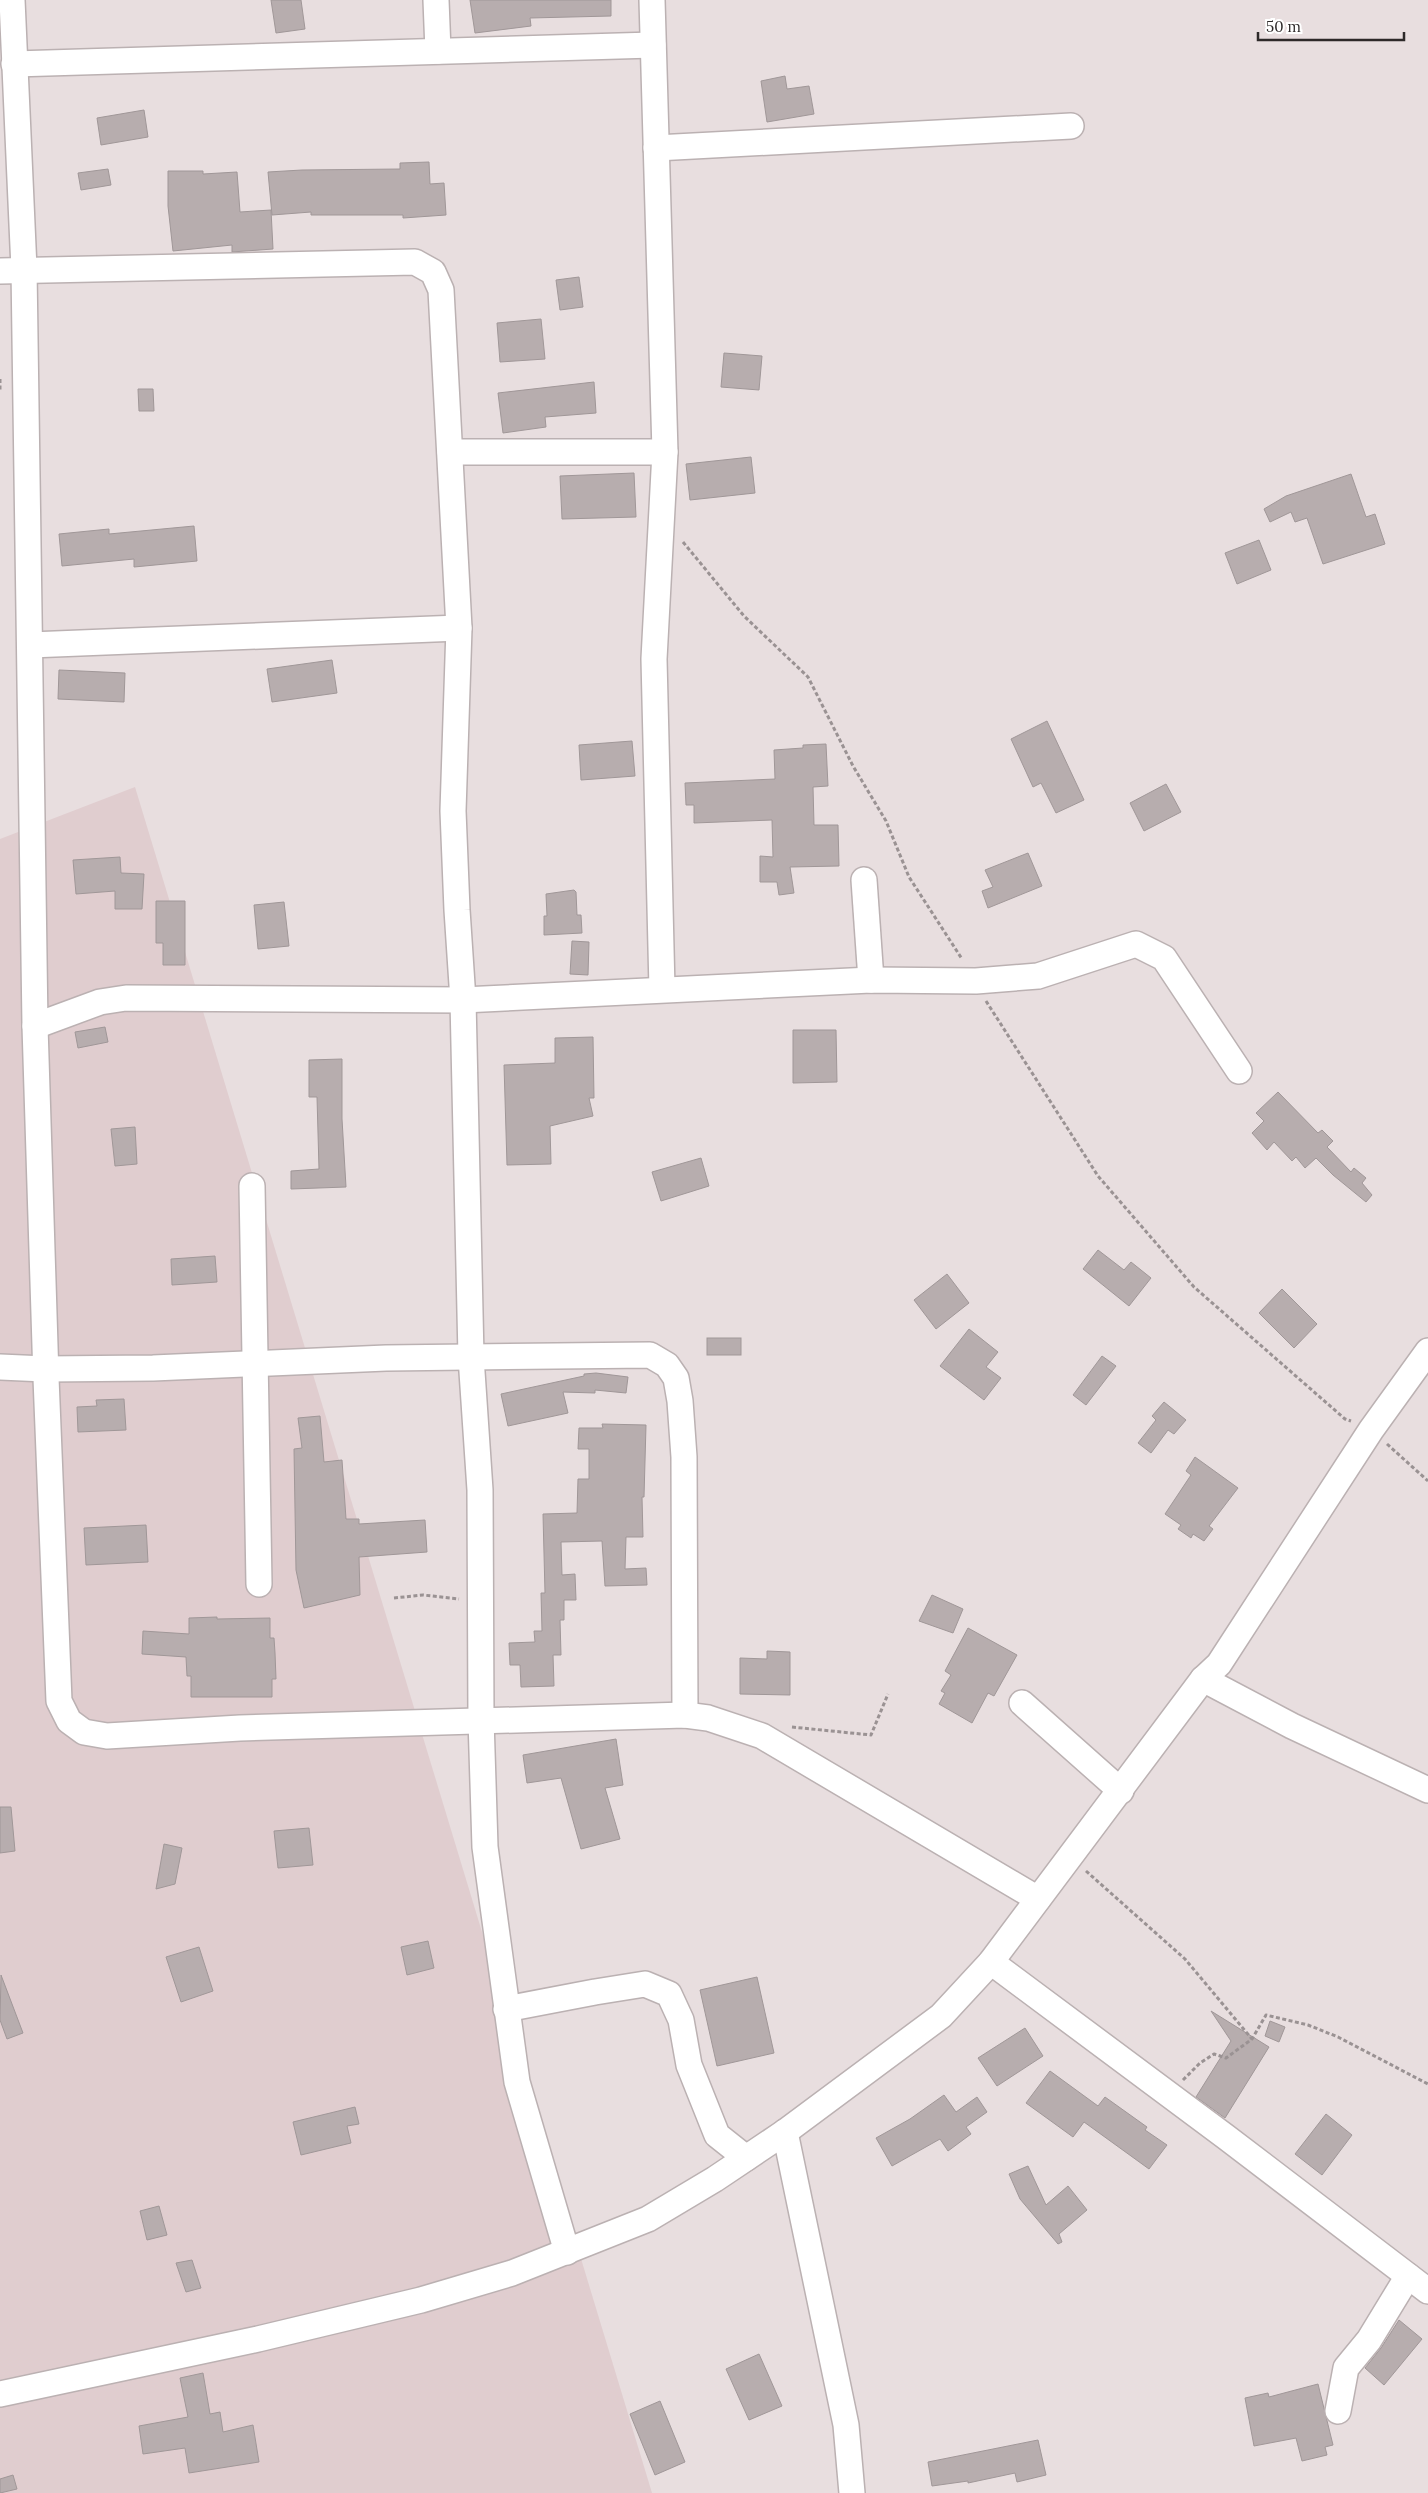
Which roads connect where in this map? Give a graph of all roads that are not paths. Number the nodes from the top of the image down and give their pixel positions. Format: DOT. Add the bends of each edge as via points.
graph roads {
  1 [pos="12,0"];
  2 [pos="436,0"];
  3 [pos="652,0"];
  4 [pos="653,45"];
  5 [pos="438,51"];
  6 [pos="14,64"];
  7 [pos="1071,126"];
  8 [pos="656,148"];
  9 [pos="12,270"];
  10 [pos="450,452"];
  11 [pos="665,452"];
  12 [pos="459,628"];
  13 [pos="30,646"];
  14 [pos="864,880"];
  15 [pos="871,980"];
  16 [pos="662,989"];
  17 [pos="463,1000"];
  18 [pos="35,1026"];
  19 [pos="1239,1071"];
  20 [pos="252,1186"];
  21 [pos="1428,1351"];
  22 [pos="471,1357"];
  23 [pos="255,1364"];
  24 [pos="0,1367"];
  25 [pos="45,1369"];
  26 [pos="259,1584"];
  27 [pos="1203,1679"];
  28 [pos="1022,1703"];
  29 [pos="685,1715"];
  30 [pos="481,1719"];
  31 [pos="1428,1790"];
  32 [pos="1120,1791"];
  33 [pos="1038,1899"];
  34 [pos="991,1962"];
  35 [pos="506,2009"];
  36 [pos="786,2132"];
  37 [pos="746,2158"];
  38 [pos="567,2252"];
  39 [pos="1408,2276"];
  40 [pos="1428,2291"];
  41 [pos="0,2394"];
  42 [pos="1338,2411"];
  43 [pos="852,2493"];
  1 -- 6 [label="street"];
  2 -- 5 [label="street"];
  3 -- 4 [label="street"];
  4 -- 5 [label="street"];
  4 -- 8 [label="street"];
  5 -- 6 [label="street"];
  6 -- 9 [label="street"];
  7 -- 8 [label="street"];
  8 -- 11 [label="street"];
  9 -- 10 [label="street" via="415,262 433,272 441,290"];
  9 -- 13 [label="street"];
  10 -- 11 [label="street"];
  10 -- 12 [label="street"];
  11 -- 16 [label="street" via="654,659"];
  12 -- 13 [label="street"];
  12 -- 17 [label="street" via="454,812"];
  13 -- 18 [label="street"];
  14 -- 15 [label="street"];
  15 -- 16 [label="street"];
  15 -- 19 [label="street" via="976,980 1038,976 1136,944 1164,958"];
  16 -- 17 [label="street"];
  17 -- 18 [label="street" via="126,998 100,1002"];
  17 -- 22 [label="street"];
  18 -- 25 [label="street"];
  20 -- 23 [label="street"];
  21 -- 27 [label="street" via="1372,1430 1219,1664"];
  22 -- 23 [label="street"];
  22 -- 29 [label="street" via="650,1355 667,1364 676,1378 684,1457"];
  22 -- 30 [label="street" via="480,1490"];
  23 -- 25 [label="street"];
  23 -- 26 [label="street"];
  24 -- 25 [label="street"];
  25 -- 30 [label="street" via="58,1701 69,1721 84,1732 107,1736"];
  27 -- 31 [label="street" via="1292,1726"];
  27 -- 32 [label="street"];
  28 -- 32 [label="street"];
  29 -- 30 [label="street"];
  29 -- 33 [label="street" via="708,1718 762,1736"];
  30 -- 35 [label="street" via="486,1847"];
  32 -- 33 [label="street"];
  33 -- 34 [label="street"];
  34 -- 36 [label="street" via="941,2016"];
  34 -- 39 [label="street"];
  35 -- 37 [label="street" via="646,1984 669,1994 681,2020 689,2065 717,2135"];
  35 -- 38 [label="street" via="517,2082"];
  36 -- 37 [label="street"];
  36 -- 43 [label="street" via="846,2425"];
  37 -- 38 [label="street" via="648,2219"];
  38 -- 41 [label="street" via="512,2273 421,2300 258,2339"];
  39 -- 40 [label="street"];
  39 -- 42 [label="street" via="1369,2340 1346,2368"];
}
